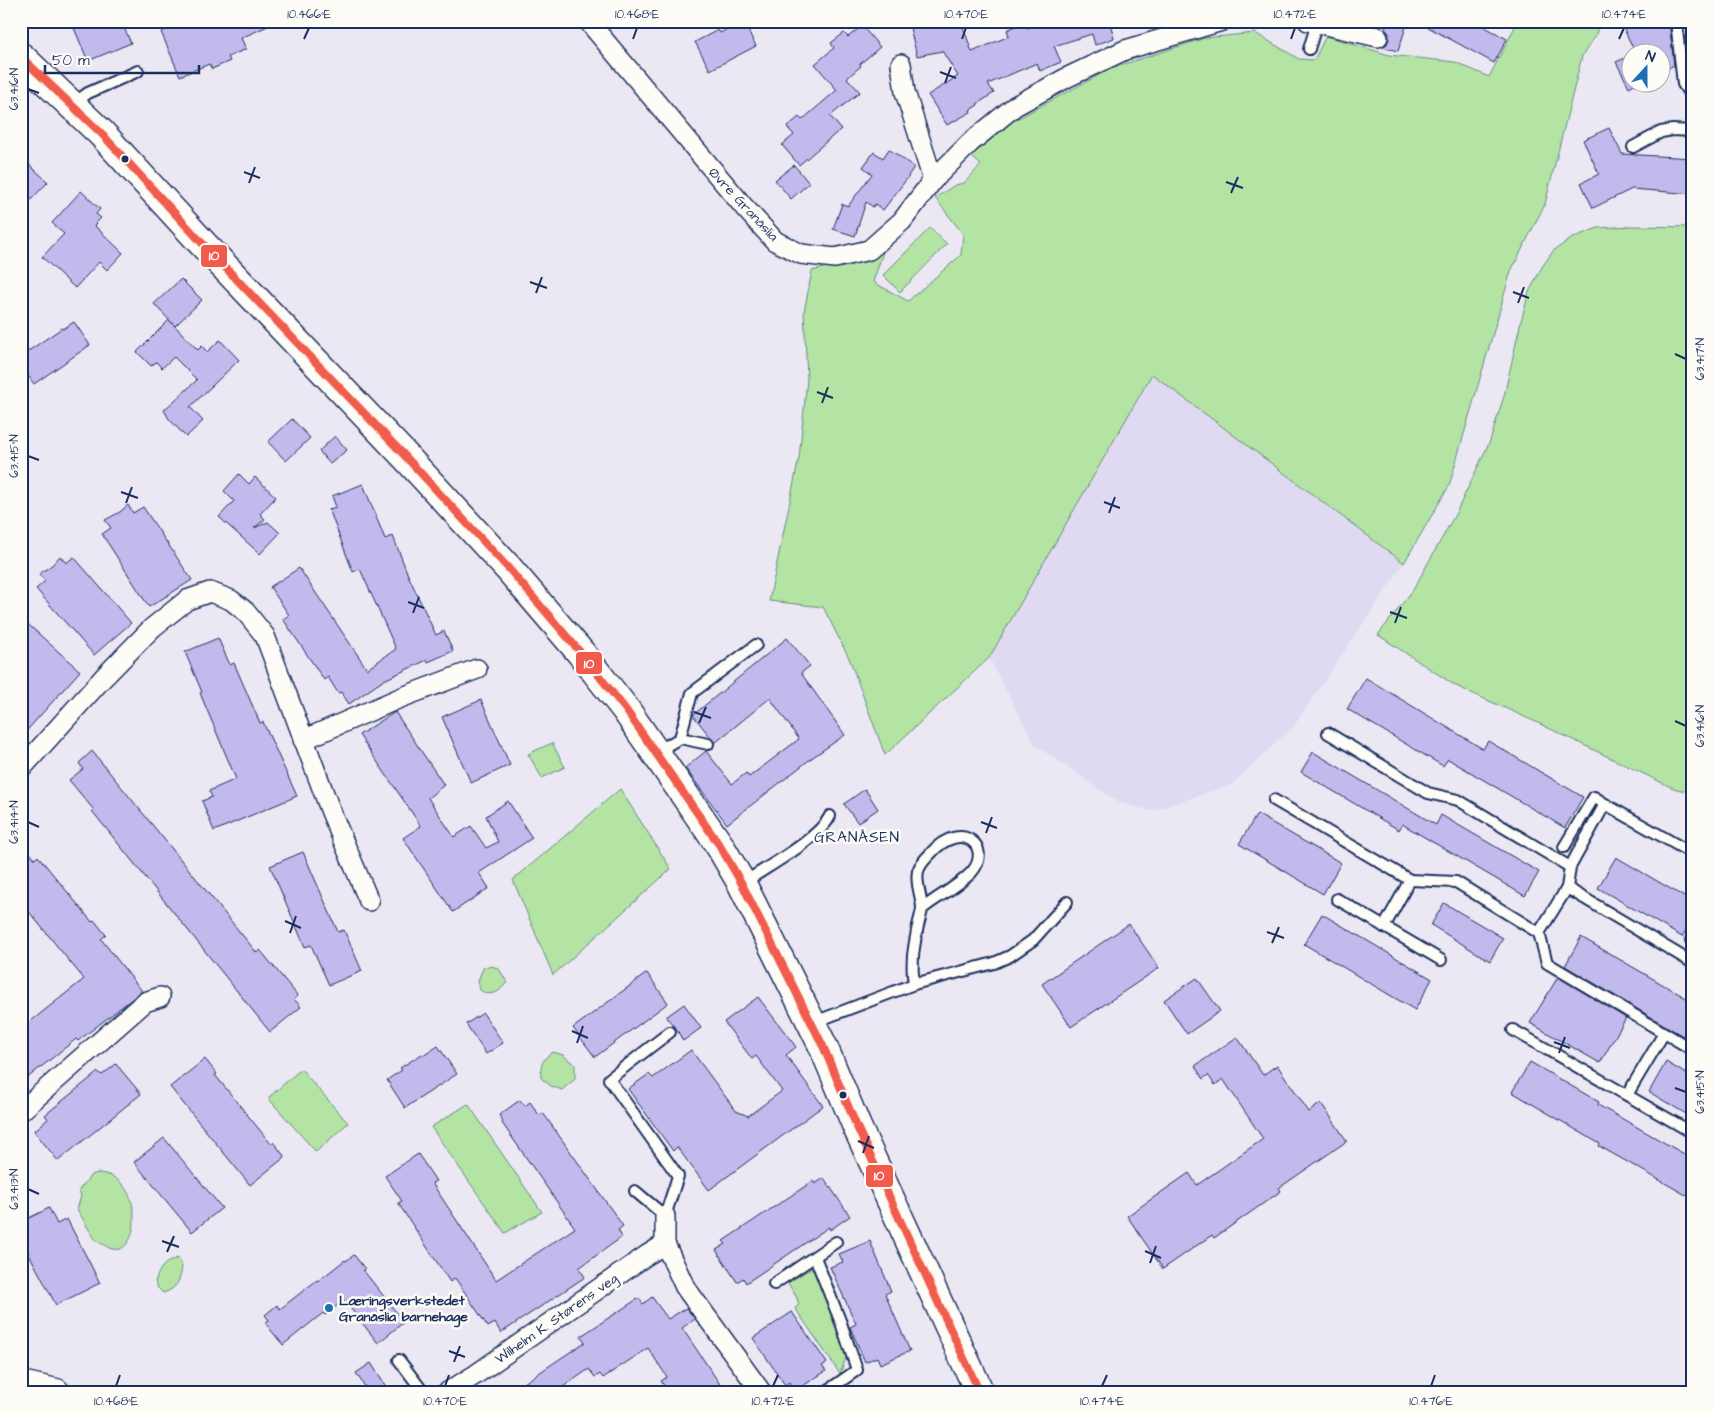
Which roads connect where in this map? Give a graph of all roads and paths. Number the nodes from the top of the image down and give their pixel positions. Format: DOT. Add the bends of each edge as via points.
graph roads {
  1 [pos="588,21"];
  2 [pos="1222,21"];
  3 [pos="1676,21"];
  4 [pos="1312,22"];
  5 [pos="1378,37"];
  6 [pos="1309,49"];
  7 [pos="21,57"];
  8 [pos="901,64"];
  9 [pos="138,71"];
  10 [pos="1693,99"];
  11 [pos="72,104"];
  12 [pos="1693,131"];
  13 [pos="1633,147"];
  14 [pos="933,180"];
  15 [pos="756,645"];
  16 [pos="477,669"];
  17 [pos="1328,733"];
  18 [pos="680,738"];
  19 [pos="303,740"];
  20 [pos="708,744"];
  21 [pos="656,752"];
  22 [pos="21,769"];
  23 [pos="1274,800"];
  24 [pos="1605,804"];
  25 [pos="830,816"];
  26 [pos="1564,847"];
  27 [pos="1693,854"];
  28 [pos="1570,867"];
  29 [pos="1410,880"];
  30 [pos="742,884"];
  31 [pos="1567,888"];
  32 [pos="1336,899"];
  33 [pos="369,901"];
  34 [pos="1067,902"];
  35 [pos="922,909"];
  36 [pos="1384,927"];
  37 [pos="1540,932"];
  38 [pos="1441,960"];
  39 [pos="1693,963"];
  40 [pos="914,984"];
  41 [pos="160,997"];
  42 [pos="811,1024"];
  43 [pos="1514,1030"];
  44 [pos="670,1032"];
  45 [pos="1664,1033"];
  46 [pos="1693,1050"];
  47 [pos="1627,1095"];
  48 [pos="21,1110"];
  49 [pos="1693,1133"];
  50 [pos="636,1191"];
  51 [pos="665,1216"];
  52 [pos="836,1242"];
  53 [pos="665,1244"];
  54 [pos="815,1257"];
  55 [pos="774,1284"];
  56 [pos="399,1360"];
  57 [pos="21,1385"];
  58 [pos="56,1393"];
  59 [pos="424,1393"];
  60 [pos="446,1393"];
  61 [pos="762,1393"];
  62 [pos="824,1393"];
  63 [pos="980,1393"];
  1 -- 14 [label="street, Øvre Granåslia" via="775,241 801,254 834,258 869,250 902,221"];
  2 -- 14 [label="street, Øvre Granåslia" via="1125,50 1015,106 971,142"];
  3 -- 10 [label="lane" via="1683,84"];
  4 -- 5 [label="street"];
  4 -- 6 [label="lane"];
  7 -- 11 [label="street"];
  8 -- 14 [label="street" via="905,92"];
  9 -- 11 [label="lane" via="88,93"];
  11 -- 21 [label="street" via="502,562 581,653"];
  12 -- 13 [label="lane" via="1661,132"];
  15 -- 18 [label="lane" via="692,694"];
  16 -- 19 [label="street"];
  17 -- 28 [label="lane" via="1428,793 1458,800"];
  18 -- 20 [label="lane"];
  18 -- 21 [label="lane"];
  19 -- 22 [label="street" via="265,636 245,611 231,600 210,592 187,600 152,628"];
  19 -- 33 [label="street"];
  21 -- 30 [label="street"];
  23 -- 29 [label="lane"];
  24 -- 26 [label="lane" via="1594,797"];
  24 -- 27 [label="lane"];
  24 -- 28 [label="lane"];
  25 -- 30 [label="lane" via="821,829 790,853"];
  28 -- 31 [label="lane"];
  29 -- 36 [label="lane"];
  29 -- 37 [label="lane" via="1456,882"];
  30 -- 42 [label="street"];
  31 -- 37 [label="lane"];
  31 -- 39 [label="lane"];
  32 -- 36 [label="lane"];
  34 -- 40 [label="lane" via="1033,940 1010,956 985,966"];
  35 -- 35 [label="lane" via="917,880 923,861 946,839 967,837 978,851 972,872"];
  35 -- 40 [label="lane" via="911,966"];
  36 -- 38 [label="lane"];
  37 -- 45 [label="lane" via="1547,963"];
  40 -- 42 [label="lane"];
  41 -- 48 [label="street" via="145,1002"];
  42 -- 63 [label="street"];
  43 -- 47 [label="lane"];
  44 -- 51 [label="lane" via="609,1078 678,1176"];
  45 -- 46 [label="lane"];
  45 -- 47 [label="lane"];
  47 -- 49 [label="lane"];
  50 -- 51 [label="lane"];
  51 -- 53 [label="street"];
  52 -- 54 [label="lane"];
  53 -- 60 [label="street, Wilhelm K. Størens veg"];
  53 -- 61 [label="street" via="686,1287"];
  54 -- 55 [label="lane"];
  54 -- 62 [label="lane" via="857,1370"];
  56 -- 59 [label="lane"];
  57 -- 58 [label="street"];
}
